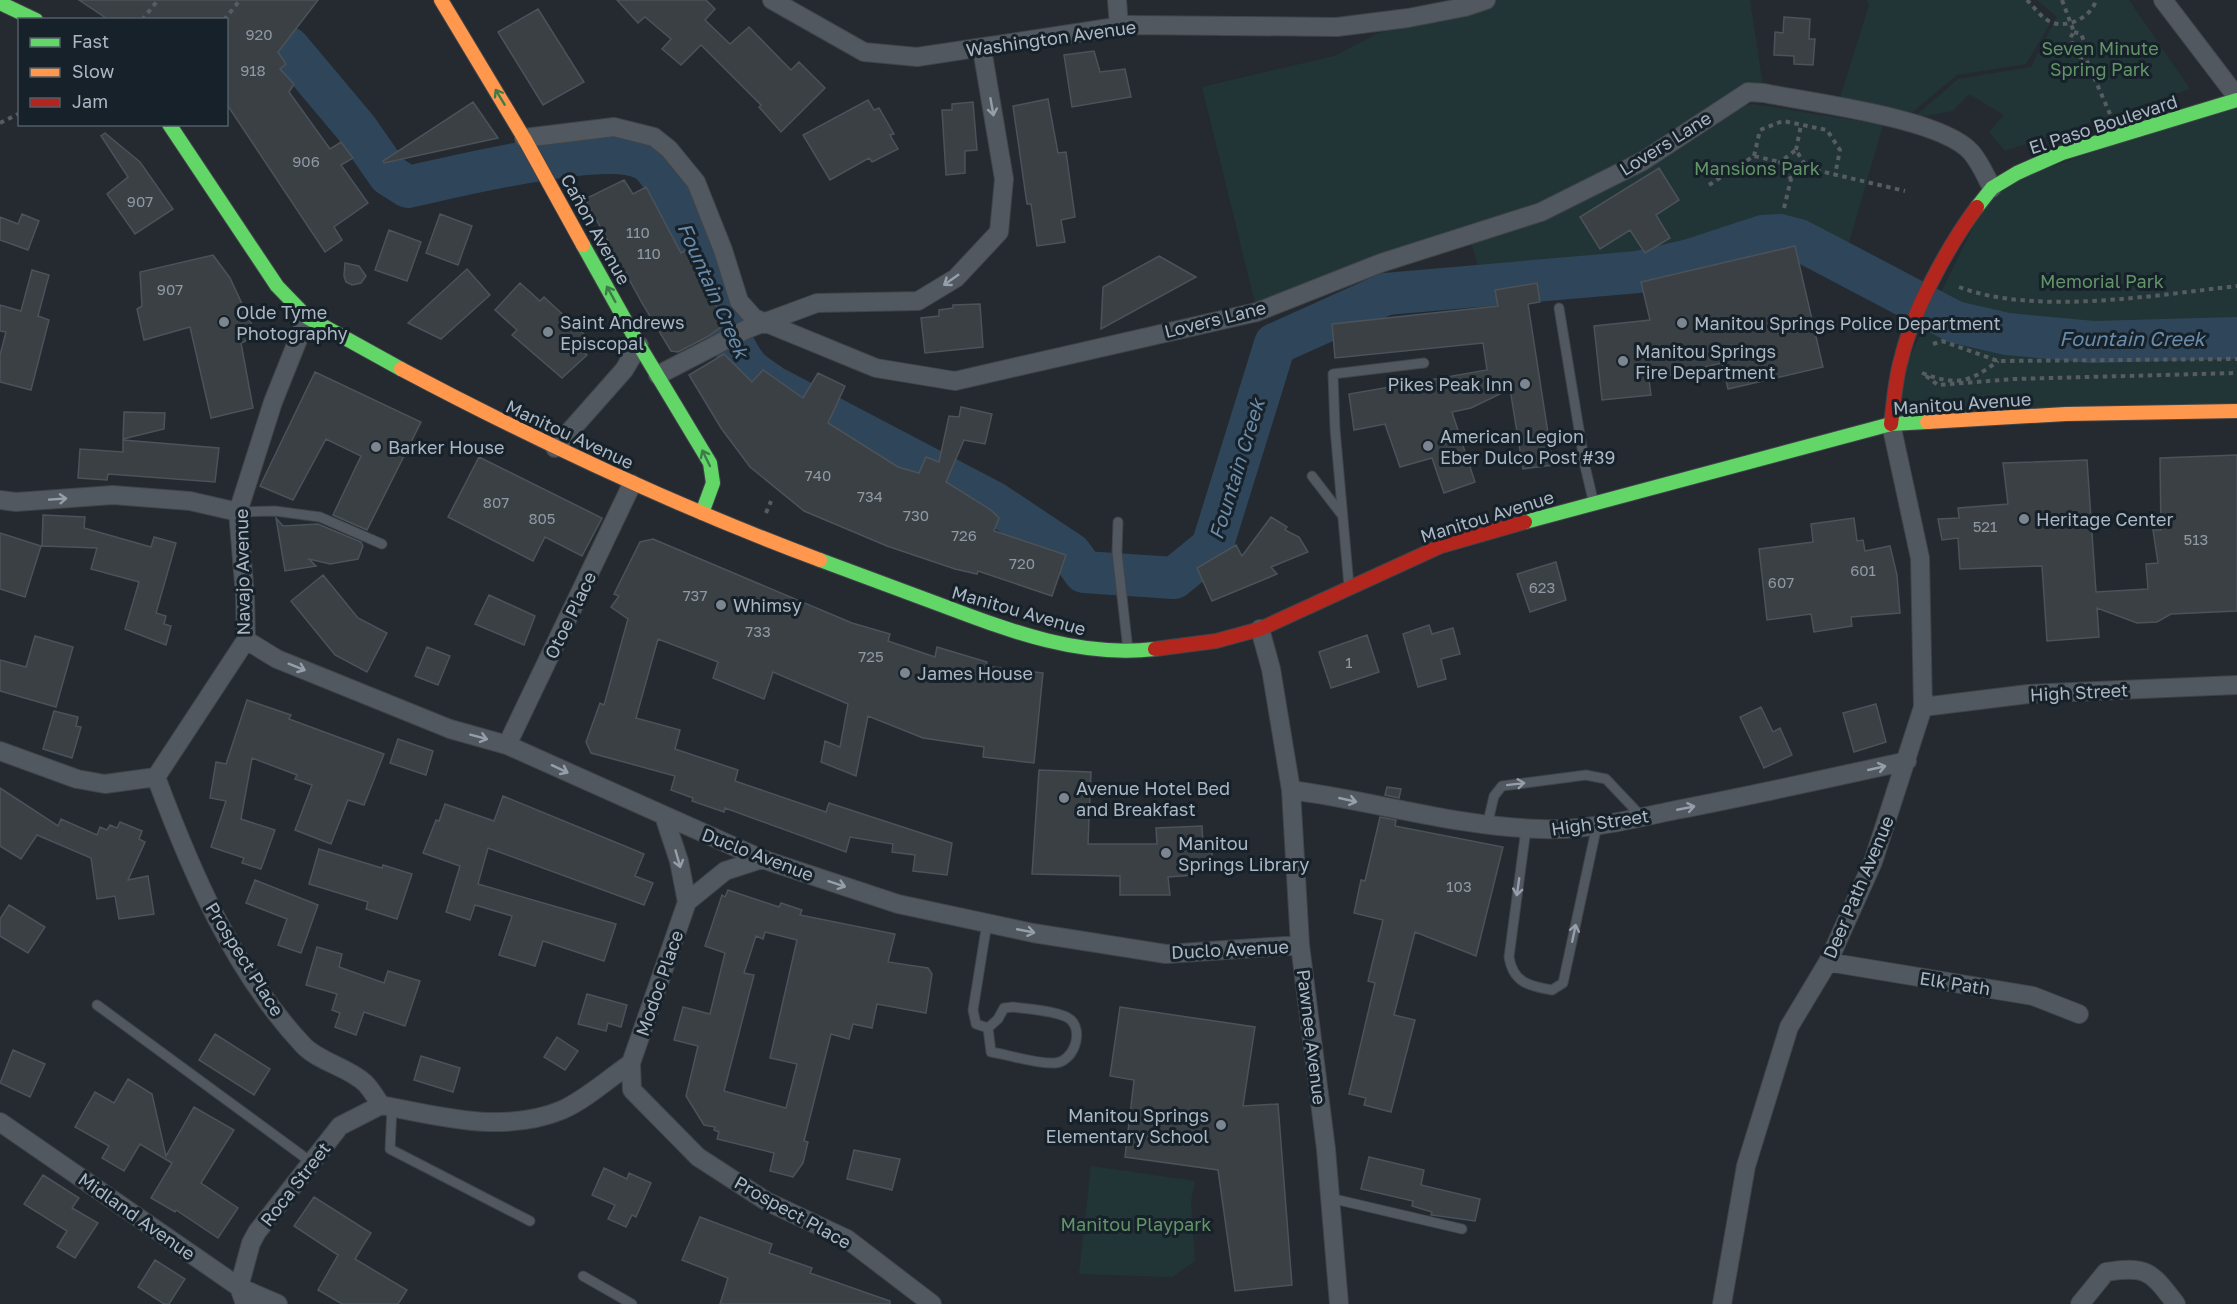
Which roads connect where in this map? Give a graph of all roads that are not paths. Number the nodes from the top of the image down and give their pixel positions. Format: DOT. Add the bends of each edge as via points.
graph roads {
  1 [pos="441,0"];
  2 [pos="772,0"];
  3 [pos="1117,0"];
  4 [pos="1486,0"];
  5 [pos="2163,0"];
  6 [pos="0,3"];
  7 [pos="32,18"];
  8 [pos="1119,26"];
  9 [pos="982,49"];
  10 [pos="2237,99"];
  11 [pos="171,126"];
  12 [pos="527,143"];
  13 [pos="1992,188"];
  14 [pos="1559,308"];
  15 [pos="307,316"];
  16 [pos="762,323"];
  17 [pos="639,345"];
  18 [pos="1424,363"];
  19 [pos="658,375"];
  20 [pos="2237,411"];
  21 [pos="1891,424"];
  22 [pos="555,448"];
  23 [pos="1312,476"];
  24 [pos="632,484"];
  25 [pos="0,500"];
  26 [pos="1594,502"];
  27 [pos="238,512"];
  28 [pos="702,513"];
  29 [pos="1343,516"];
  30 [pos="1118,522"];
  31 [pos="382,544"];
  32 [pos="1349,588"];
  33 [pos="1260,629"];
  34 [pos="246,639"];
  35 [pos="1128,652"];
  36 [pos="2237,685"];
  37 [pos="1923,707"];
  38 [pos="507,744"];
  39 [pos="0,751"];
  40 [pos="1907,761"];
  41 [pos="156,777"];
  42 [pos="1291,790"];
  43 [pos="664,816"];
  44 [pos="1642,817"];
  45 [pos="1597,825"];
  46 [pos="1487,826"];
  47 [pos="1526,829"];
  48 [pos="762,859"];
  49 [pos="687,902"];
  50 [pos="987,923"];
  51 [pos="1300,945"];
  52 [pos="1828,962"];
  53 [pos="97,1005"];
  54 [pos="2079,1014"];
  55 [pos="988,1028"];
  56 [pos="631,1063"];
  57 [pos="387,1107"];
  58 [pos="0,1122"];
  59 [pos="311,1162"];
  60 [pos="1330,1198"];
  61 [pos="530,1221"];
  62 [pos="1462,1229"];
  63 [pos="583,1276"];
  64 [pos="242,1295"];
  65 [pos="2083,1299"];
  66 [pos="278,1304"];
  67 [pos="632,1304"];
  68 [pos="932,1304"];
  69 [pos="1339,1304"];
  70 [pos="1722,1304"];
  71 [pos="2176,1304"];
  12 -- 1 [label="main road, Cañon Avenue, one-way"];
  2 -- 9 [label="street, Washington Avenue" via="864,52 917,57"];
  3 -- 8 [label="street"];
  4 -- 8 [label="street, Washington Avenue" via="1408,18 1337,27"];
  5 -- 10 [label="street"];
  6 -- 7 [label="main road"];
  8 -- 9 [label="street, Washington Avenue"];
  9 -- 16 [label="street, one-way" via="1004,178 999,232 956,278 918,301 817,303"];
  10 -- 13 [label="main road, El Paso Boulevard" via="2062,153"];
  11 -- 15 [label="main road, Manitou Avenue" via="277,286"];
  12 -- 16 [label="street, Lovers Lane" via="614,127 654,137 696,182 739,301"];
  17 -- 12 [label="main road, Cañon Avenue, one-way"];
  13 -- 16 [label="street, Lovers Lane" via="1971,152 1951,136 1903,120 1748,92 1643,161 1541,212 1381,263 1257,312 955,381 876,368"];
  13 -- 21 [label="main road, El Paso Boulevard" via="1953,239 1906,341"];
  14 -- 26 [label="lane"];
  15 -- 22 [label="main road, Manitou Avenue"];
  15 -- 27 [label="street, Navajo Avenue" via="273,402"];
  16 -- 19 [label="street"];
  17 -- 19 [label="main road, Cañon Avenue"];
  17 -- 22 [label="street" via="624,370"];
  18 -- 29 [label="lane" via="1333,374"];
  28 -- 19 [label="main road, Cañon Avenue, one-way" via="712,483 710,463"];
  20 -- 21 [label="main road, Manitou Avenue" via="2066,414"];
  21 -- 26 [label="main road, Manitou Avenue"];
  21 -- 37 [label="street, Deer Path Avenue" via="1920,558"];
  22 -- 24 [label="main road, Manitou Avenue"];
  23 -- 29 [label="lane"];
  24 -- 28 [label="main road, Manitou Avenue"];
  24 -- 38 [label="street, Otoe Place"];
  25 -- 27 [label="street, one-way" via="113,495 190,501"];
  26 -- 32 [label="main road, Manitou Avenue" via="1440,546"];
  27 -- 31 [label="lane" via="275,511 320,517"];
  27 -- 34 [label="street, Navajo Avenue"];
  28 -- 35 [label="main road, Manitou Avenue" via="875,583 996,626 1068,647"];
  29 -- 32 [label="lane"];
  30 -- 35 [label="lane" via="1117,552"];
  32 -- 33 [label="main road, Manitou Avenue"];
  33 -- 35 [label="main road, Manitou Avenue" via="1202,645"];
  33 -- 42 [label="street, Pawnee Avenue" via="1271,669"];
  34 -- 38 [label="street, Duclo Avenue, one-way" via="277,659 450,729"];
  34 -- 41 [label="street, Navajo Avenue"];
  36 -- 37 [label="street, High Street" via="2028,694"];
  37 -- 40 [label="street, Deer Path Avenue"];
  38 -- 43 [label="street, Duclo Avenue, one-way"];
  39 -- 41 [label="street" via="77,779 105,784"];
  44 -- 40 [label="street, High Street, one-way"];
  40 -- 52 [label="street, Deer Path Avenue" via="1873,862"];
  41 -- 57 [label="street, Prospect Place" via="187,858 228,938 268,1001 304,1047 364,1083"];
  42 -- 46 [label="street, High Street, one-way"];
  42 -- 51 [label="street, Pawnee Avenue"];
  43 -- 48 [label="street, Duclo Avenue"];
  43 -- 49 [label="street, Modoc Place, one-way" via="680,861"];
  44 -- 45 [label="street, High Street"];
  46 -- 44 [label="lane, one-way" via="1494,796 1502,786 1586,775 1606,779"];
  45 -- 47 [label="street, High Street"];
  47 -- 45 [label="lane, one-way" via="1509,957 1511,971 1520,980 1552,990 1563,983"];
  46 -- 47 [label="street, High Street"];
  48 -- 49 [label="street" via="726,871"];
  48 -- 50 [label="street, Duclo Avenue, one-way" via="898,904"];
  49 -- 56 [label="street, Modoc Place"];
  50 -- 51 [label="street, Duclo Avenue, one-way" via="1166,954"];
  50 -- 55 [label="lane" via="973,1010 976,1024"];
  51 -- 60 [label="street, Pawnee Avenue"];
  52 -- 54 [label="street, Elk Path" via="2033,996"];
  52 -- 70 [label="street, Deer Path Avenue" via="1789,1027 1746,1166"];
  53 -- 59 [label="lane"];
  55 -- 55 [label="lane" via="1004,1008 1062,1015 1075,1027 1073,1053 1067,1060 1054,1063 991,1052"];
  56 -- 57 [label="street" via="563,1109 517,1122 472,1122"];
  56 -- 68 [label="street, Prospect Place" via="633,1090 698,1157 766,1201 847,1239"];
  57 -- 59 [label="street, Roca Street" via="340,1126"];
  57 -- 61 [label="lane" via="390,1149"];
  58 -- 64 [label="street, Midland Avenue"];
  59 -- 64 [label="street, Roca Street" via="251,1243"];
  60 -- 62 [label="lane"];
  60 -- 69 [label="street, Pawnee Avenue"];
  63 -- 67 [label="lane"];
  64 -- 66 [label="street, Midland Avenue"];
  65 -- 71 [label="street" via="2106,1272 2130,1268 2154,1275"];
}
